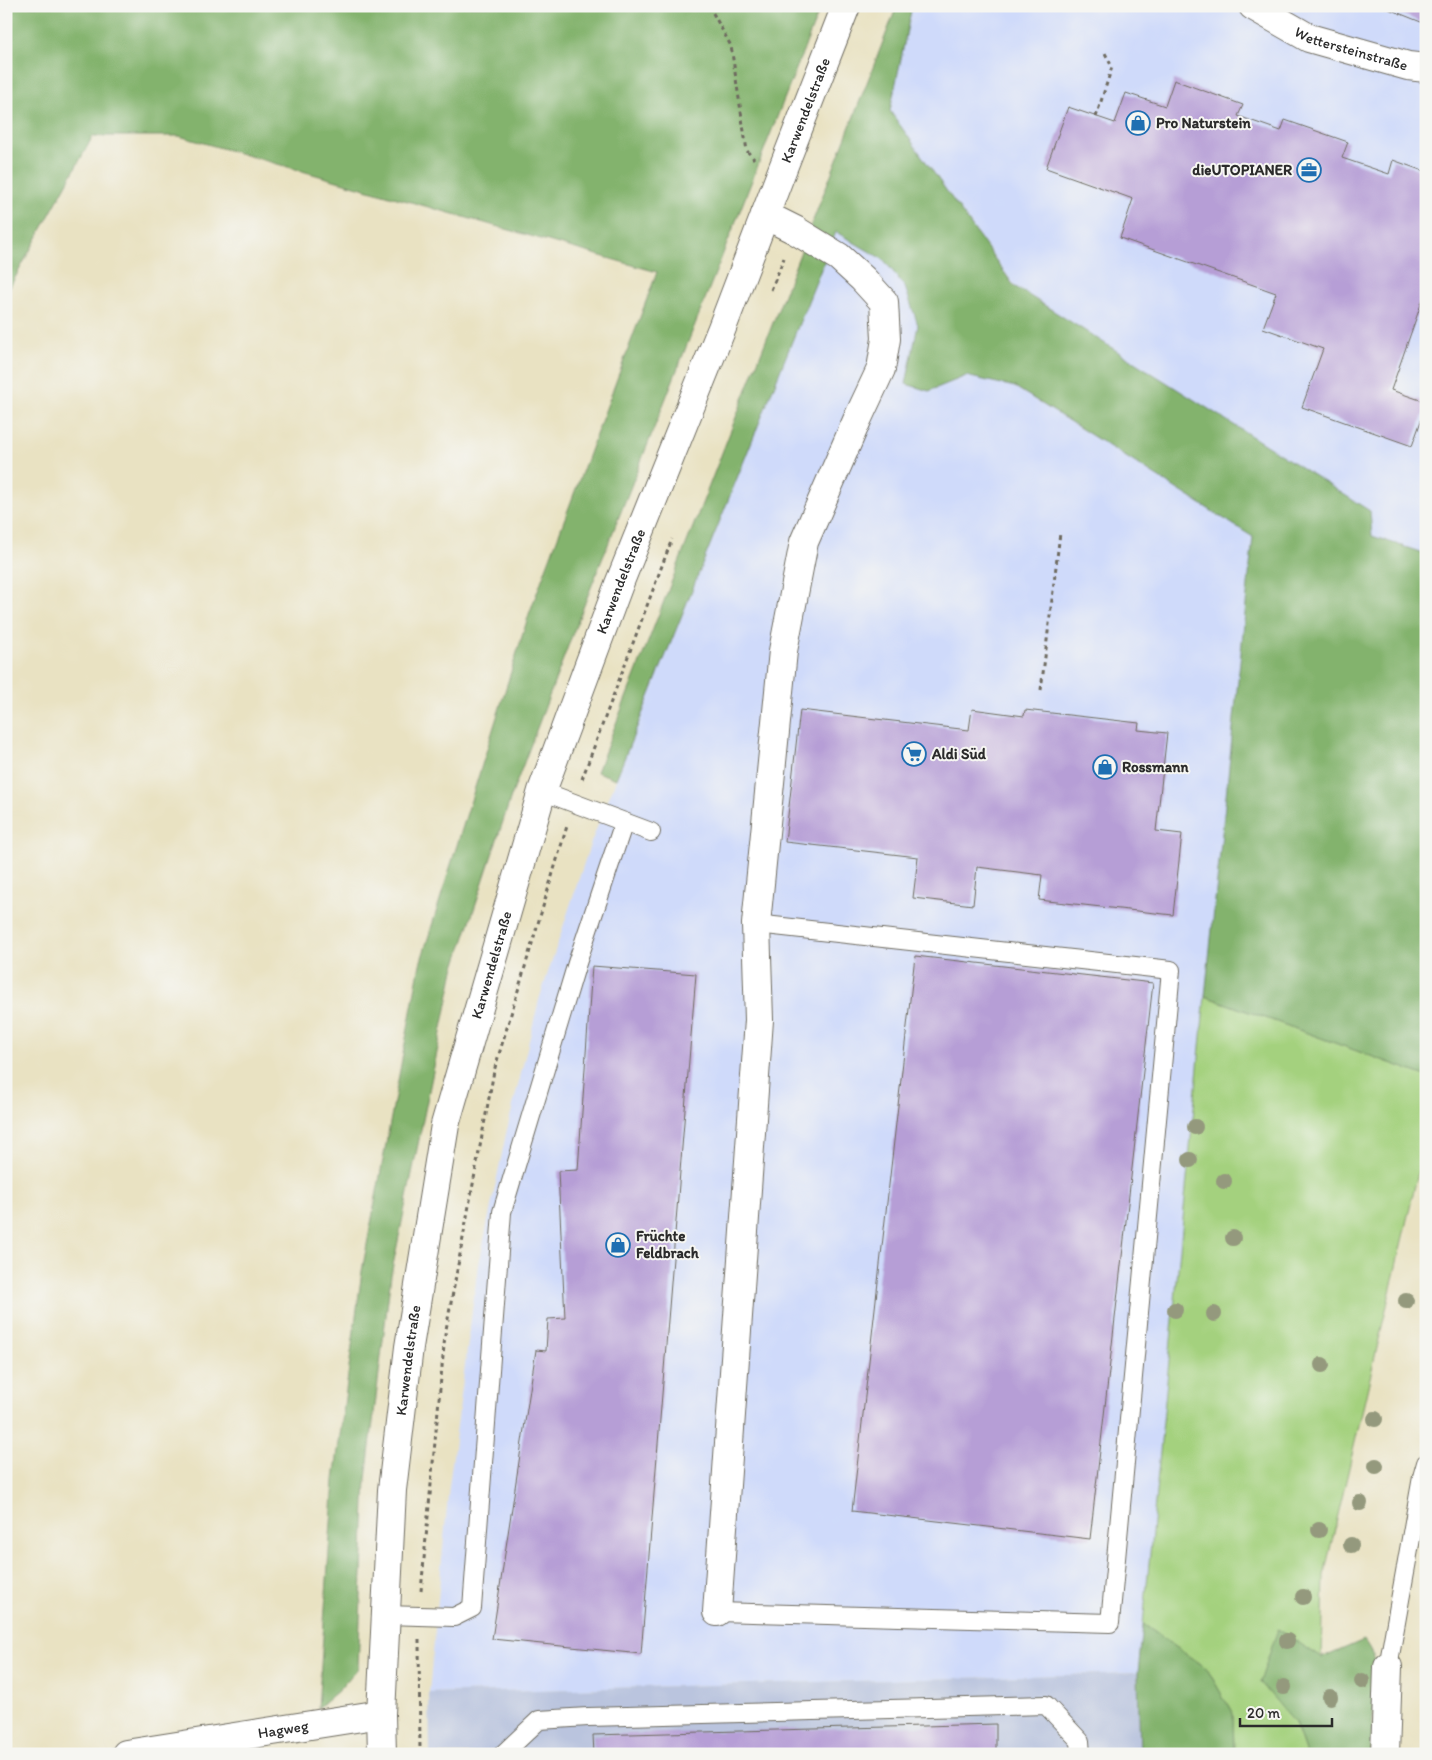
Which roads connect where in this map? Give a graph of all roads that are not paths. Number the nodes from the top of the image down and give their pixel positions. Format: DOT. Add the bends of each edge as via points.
graph roads {
  1 [pos="846,6"];
  2 [pos="1253,6"];
  3 [pos="1426,68"];
  4 [pos="765,215"];
  5 [pos="542,791"];
  6 [pos="624,822"];
  7 [pos="651,832"];
  8 [pos="756,924"];
  9 [pos="1426,1463"];
  10 [pos="717,1612"];
  11 [pos="385,1615"];
  12 [pos="1388,1668"];
  13 [pos="381,1714"];
  14 [pos="126,1754"];
  15 [pos="382,1754"];
  16 [pos="503,1754"];
  17 [pos="1081,1754"];
  18 [pos="1384,1754"];
  1 -- 4 [label="main road, Karwendelstraße"];
  2 -- 3 [label="main road, Wettersteinstraße" via="1309,38 1408,66"];
  4 -- 5 [label="main road, Karwendelstraße" via="619,584"];
  4 -- 8 [label="main road" via="838,256 863,279 884,302 886,339 881,369 804,542 783,651"];
  5 -- 6 [label="lane"];
  5 -- 11 [label="main road, Karwendelstraße" via="446,1124 408,1347 392,1490"];
  6 -- 7 [label="lane"];
  6 -- 11 [label="lane" via="577,963 502,1212 472,1608 454,1617"];
  8 -- 10 [label="main road" via="760,1020"];
  8 -- 10 [label="lane" via="1171,970 1110,1623"];
  9 -- 12 [label="lane"];
  11 -- 13 [label="main road, Karwendelstraße"];
  12 -- 18 [label="main road"];
  13 -- 14 [label="main road, Hagweg"];
  13 -- 15 [label="main road, Karwendelstraße"];
  16 -- 17 [label="lane" via="539,1720 1046,1706 1080,1741"];
}
